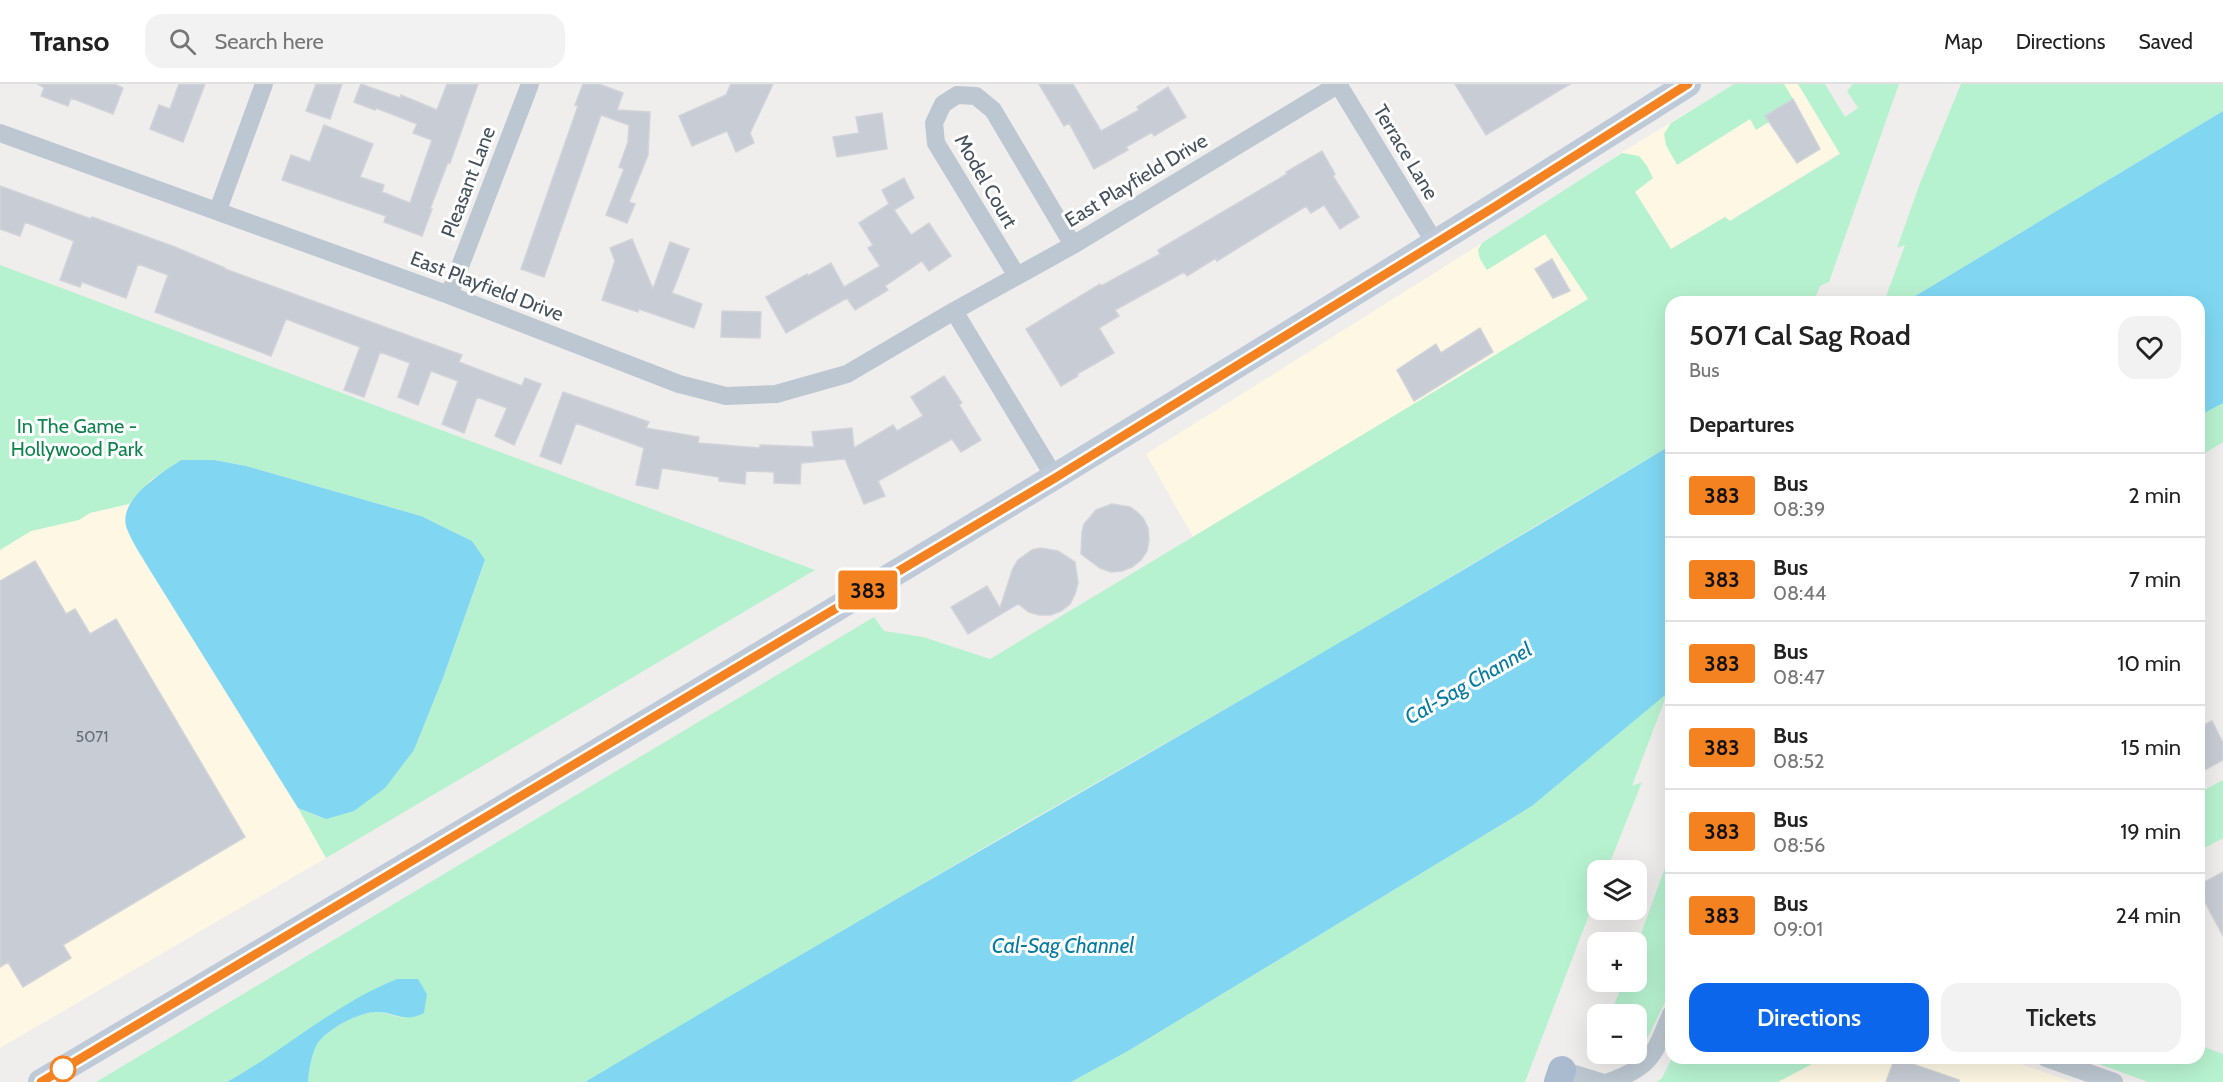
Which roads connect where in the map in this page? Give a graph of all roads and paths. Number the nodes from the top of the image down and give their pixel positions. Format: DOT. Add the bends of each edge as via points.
graph roads {
  1 [pos="264,84"];
  2 [pos="530,84"];
  3 [pos="1339,84"];
  4 [pos="1688,84"];
  5 [pos="0,133"];
  6 [pos="218,210"];
  7 [pos="1436,243"];
  8 [pos="1073,244"];
  9 [pos="1017,276"];
  10 [pos="449,295"];
  11 [pos="954,311"];
  12 [pos="1055,478"];
  13 [pos="1665,1028"];
  14 [pos="2063,1064"];
  15 [pos="1560,1076"];
  16 [pos="41,1082"];
  17 [pos="1601,1082"];
  18 [pos="1609,1082"];
  19 [pos="2114,1082"];
  1 -- 6 [label="street"];
  2 -- 10 [label="street, Pleasant Lane"];
  3 -- 7 [label="street, Terrace Lane"];
  3 -- 8 [label="street, East Playfield Drive"];
  4 -- 7 [label="main road"];
  5 -- 6 [label="street, East Playfield Drive"];
  6 -- 10 [label="street, East Playfield Drive"];
  7 -- 12 [label="main road"];
  8 -- 9 [label="street, East Playfield Drive"];
  8 -- 9 [label="street, Model Court" via="993,110 976,96 957,95 943,104 934,123 936,143"];
  9 -- 11 [label="street, East Playfield Drive"];
  10 -- 11 [label="street, East Playfield Drive" via="679,384 726,396 776,394 847,374"];
  11 -- 12 [label="street"];
  12 -- 16 [label="main road"];
  13 -- 18 [label="street" via="1655,1052 1635,1073"];
  14 -- 19 [label="street"];
  15 -- 17 [label="street"];
}
